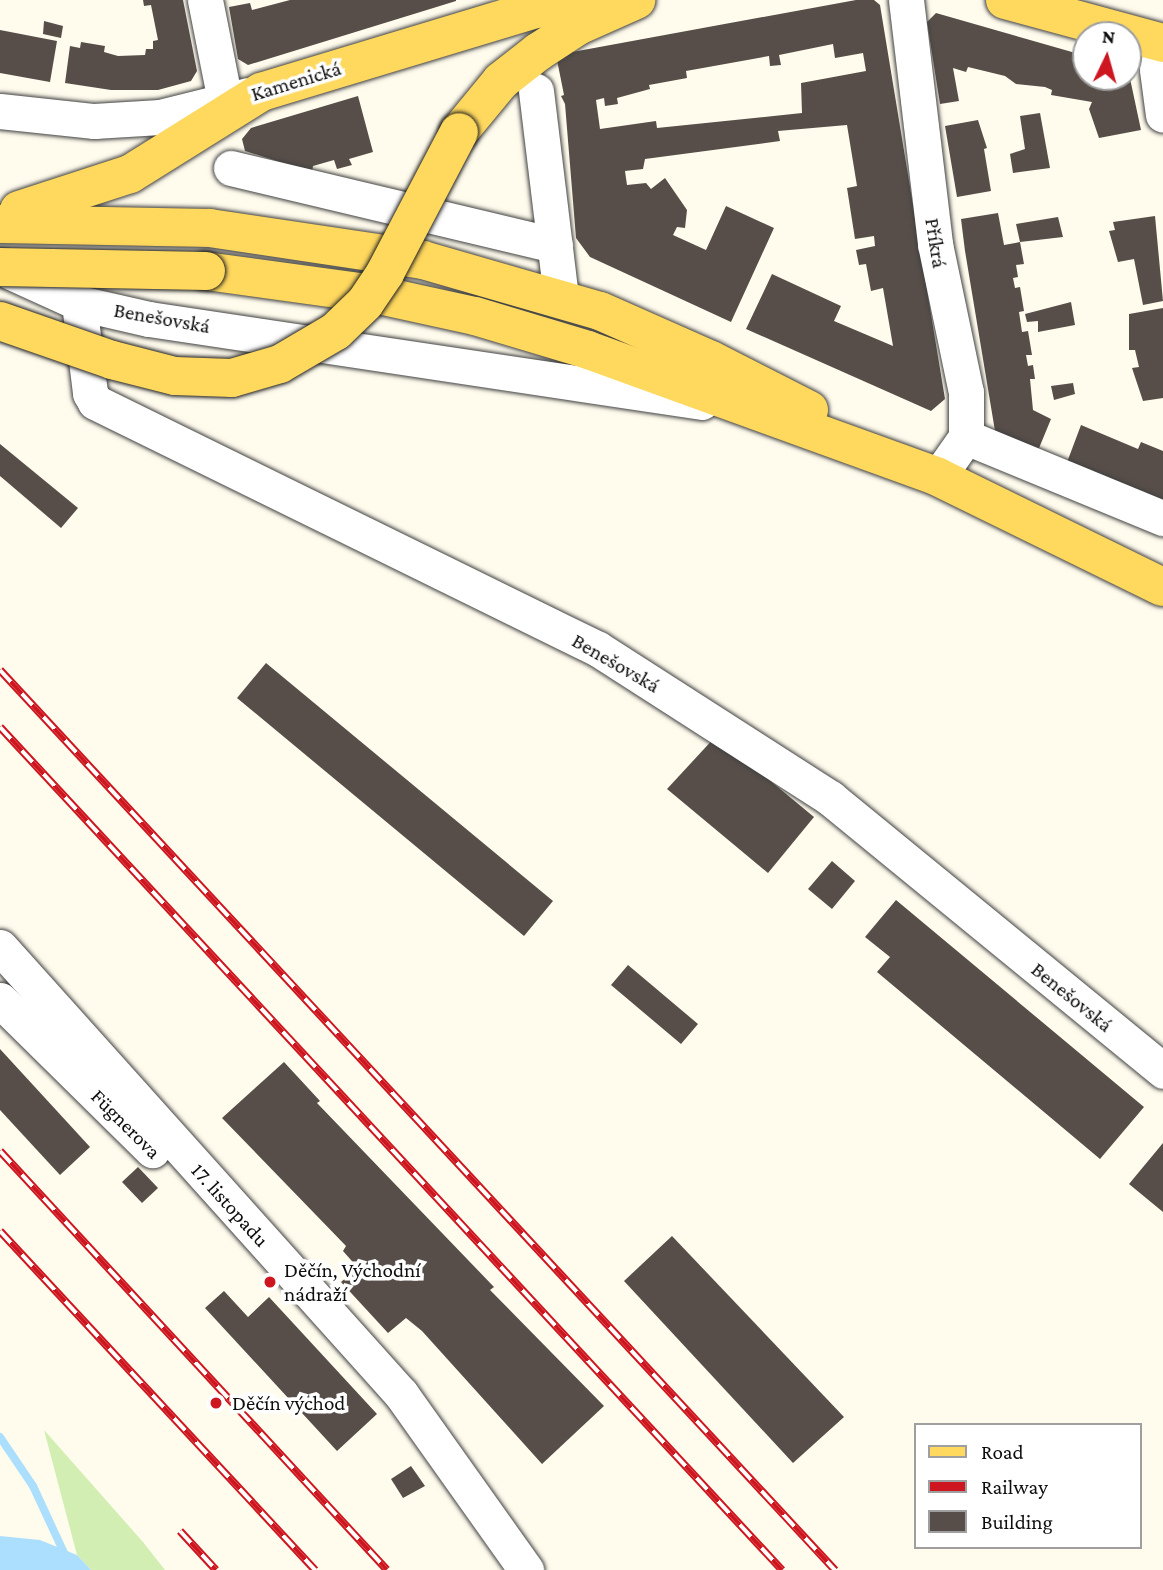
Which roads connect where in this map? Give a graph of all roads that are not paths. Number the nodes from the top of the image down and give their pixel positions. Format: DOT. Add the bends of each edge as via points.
graph roads {
  1 [pos="205,0"];
  2 [pos="587,0"];
  3 [pos="636,0"];
  4 [pos="906,0"];
  5 [pos="1005,0"];
  6 [pos="535,4"];
  7 [pos="1162,43"];
  8 [pos="536,91"];
  9 [pos="243,97"];
  10 [pos="0,111"];
  11 [pos="1163,115"];
  12 [pos="231,168"];
  13 [pos="0,214"];
  14 [pos="0,224"];
  15 [pos="555,244"];
  16 [pos="0,267"];
  17 [pos="561,298"];
  18 [pos="79,303"];
  19 [pos="0,321"];
  20 [pos="744,408"];
  21 [pos="965,437"];
  22 [pos="939,477"];
  23 [pos="1163,518"];
  24 [pos="1163,587"];
  25 [pos="0,947"];
  26 [pos="0,1000"];
  27 [pos="1163,1071"];
  28 [pos="401,1394"];
  29 [pos="526,1570"];
  1 -- 9 [label="street"];
  2 -- 6 [label="main road, Kamenická"];
  3 -- 19 [label="main road, bridge" via="578,26 500,81 459,132 365,303 336,331 280,365 232,378 175,376 112,360"];
  4 -- 21 [label="street, Příkrá" via="935,244 966,392"];
  5 -- 7 [label="main road"];
  6 -- 9 [label="main road, Kamenická"];
  7 -- 11 [label="street" via="1157,70"];
  8 -- 15 [label="street"];
  9 -- 10 [label="street, Kamenická" via="160,117 94,121"];
  9 -- 13 [label="main road" via="130,174"];
  12 -- 15 [label="street"];
  14 -- 17 [label="main road" via="210,228 423,260"];
  15 -- 17 [label="street"];
  16 -- 18 [label="street, Benešovská"];
  16 -- 20 [label="main road, Benešovská, bridge" via="206,271 334,286 475,317 588,351"];
  17 -- 22 [label="main road" via="711,360"];
  18 -- 20 [label="street, Benešovská" via="149,319"];
  18 -- 27 [label="street, Benešovská" via="90,393 95,402 598,649 830,798"];
  20 -- 22 [label="main road, Benešovská"];
  21 -- 22 [label="street"];
  21 -- 23 [label="street"];
  22 -- 24 [label="main road, Benešovská"];
  25 -- 28 [label="street, 17. listopadu"];
  26 -- 28 [label="street, Fügnerova"];
  28 -- 29 [label="street, 17. listopadu"];
}
